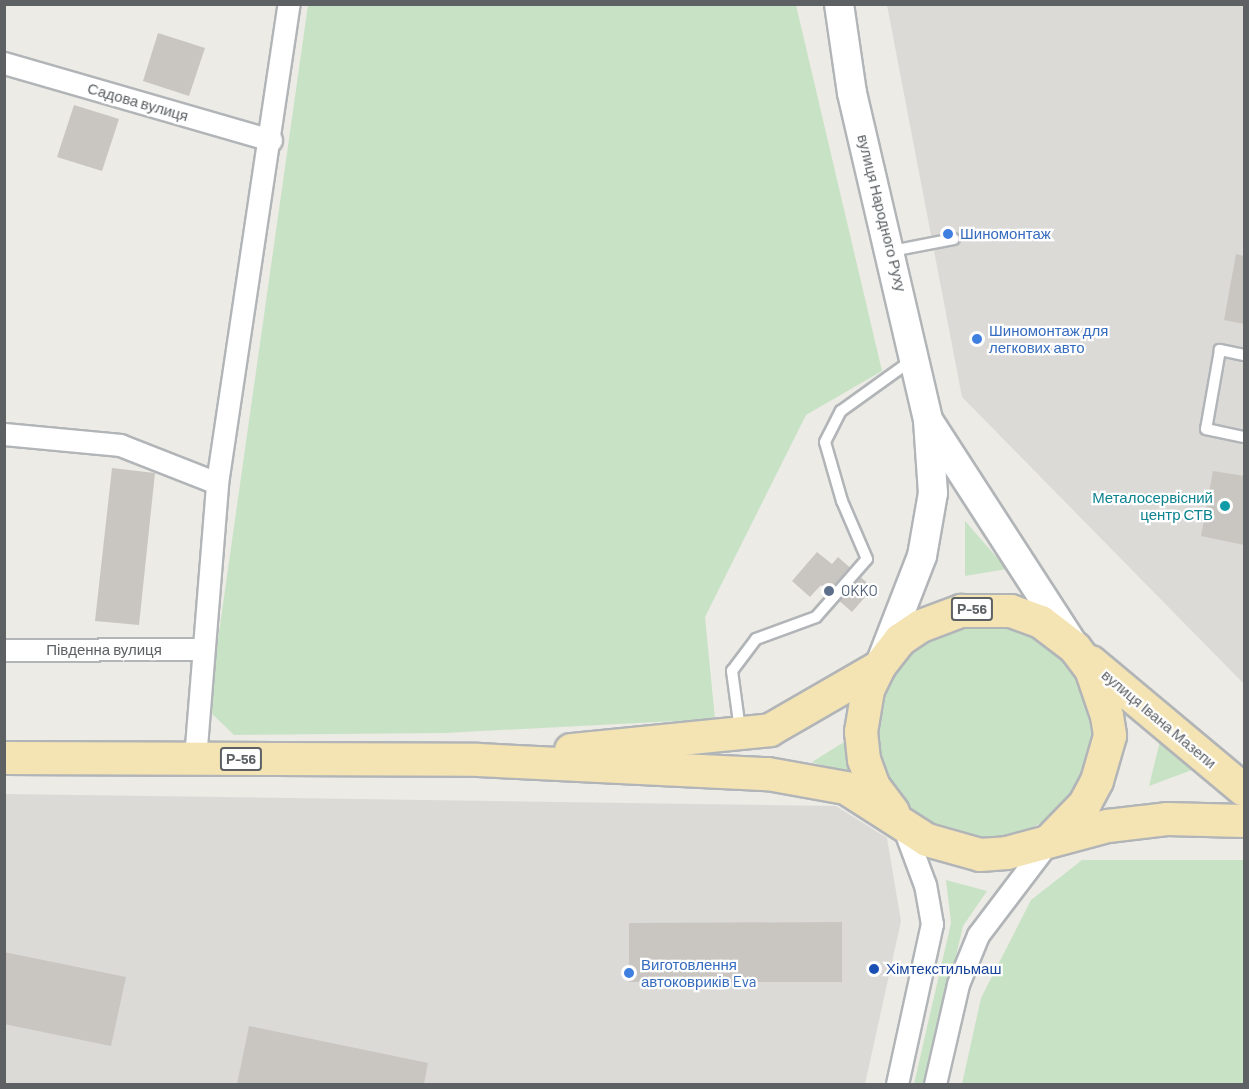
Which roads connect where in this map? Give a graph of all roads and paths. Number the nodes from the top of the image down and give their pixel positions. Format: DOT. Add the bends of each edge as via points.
graph roads {
  1 [pos="289,4"];
  2 [pos="839,4"];
  3 [pos="4,63"];
  4 [pos="271,140"];
  5 [pos="954,239"];
  6 [pos="892,251"];
  7 [pos="1245,355"];
  8 [pos="917,356"];
  9 [pos="928,420"];
  10 [pos="4,434"];
  11 [pos="1245,437"];
  12 [pos="217,483"];
  13 [pos="1075,648"];
  14 [pos="203,649"];
  15 [pos="4,650"];
  16 [pos="879,667"];
  17 [pos="740,733"];
  18 [pos="4,758"];
  19 [pos="195,759"];
  20 [pos="478,760"];
  21 [pos="1245,790"];
  22 [pos="1245,821"];
  23 [pos="902,824"];
  24 [pos="1051,839"];
  25 [pos="897,1084"];
  26 [pos="935,1084"];
  1 -- 4 [label="street"];
  2 -- 6 [label="main road, вулиця Народного Руху" via="852,93"];
  3 -- 4 [label="street, Садова вулиця"];
  4 -- 12 [label="street"];
  5 -- 6 [label="lane"];
  6 -- 8 [label="main road, вулиця Народного Руху"];
  7 -- 11 [label="lane" via="1220,350 1206,429"];
  8 -- 9 [label="main road, вулиця Народного Руху"];
  8 -- 17 [label="lane" via="841,411 825,442 842,501 867,559 816,617 756,639 732,671"];
  9 -- 13 [label="main road, вулиця Народного Руху"];
  9 -- 16 [label="main road, вулиця Народного Руху" via="933,493 922,556"];
  10 -- 12 [label="street" via="120,444"];
  12 -- 14 [label="street"];
  13 -- 16 [label="main road, Р-56" via="1041,622 983,608 961,611 921,626 900,640"];
  13 -- 21 [label="main road, вулиця Івана Мазепи / Р-56"];
  13 -- 24 [label="main road" via="1102,692 1110,736 1085,804"];
  14 -- 15 [label="street, Південна вулиця"];
  14 -- 19 [label="street"];
  16 -- 17 [label="main road, Р-56" via="770,730"];
  16 -- 23 [label="main road" via="868,690 861,732 864,760 874,787"];
  17 -- 20 [label="main road, Р-56"];
  18 -- 19 [label="main road, Р-56"];
  19 -- 20 [label="main road, Р-56"];
  20 -- 23 [label="main road, Р-56" via="768,774 846,788"];
  22 -- 24 [label="main road, Р-56" via="1167,819"];
  23 -- 24 [label="main road, Р-56" via="952,851 980,855 1007,853"];
  23 -- 25 [label="street" via="925,885 932,924"];
  24 -- 26 [label="street" via="978,935 958,984"];
}
